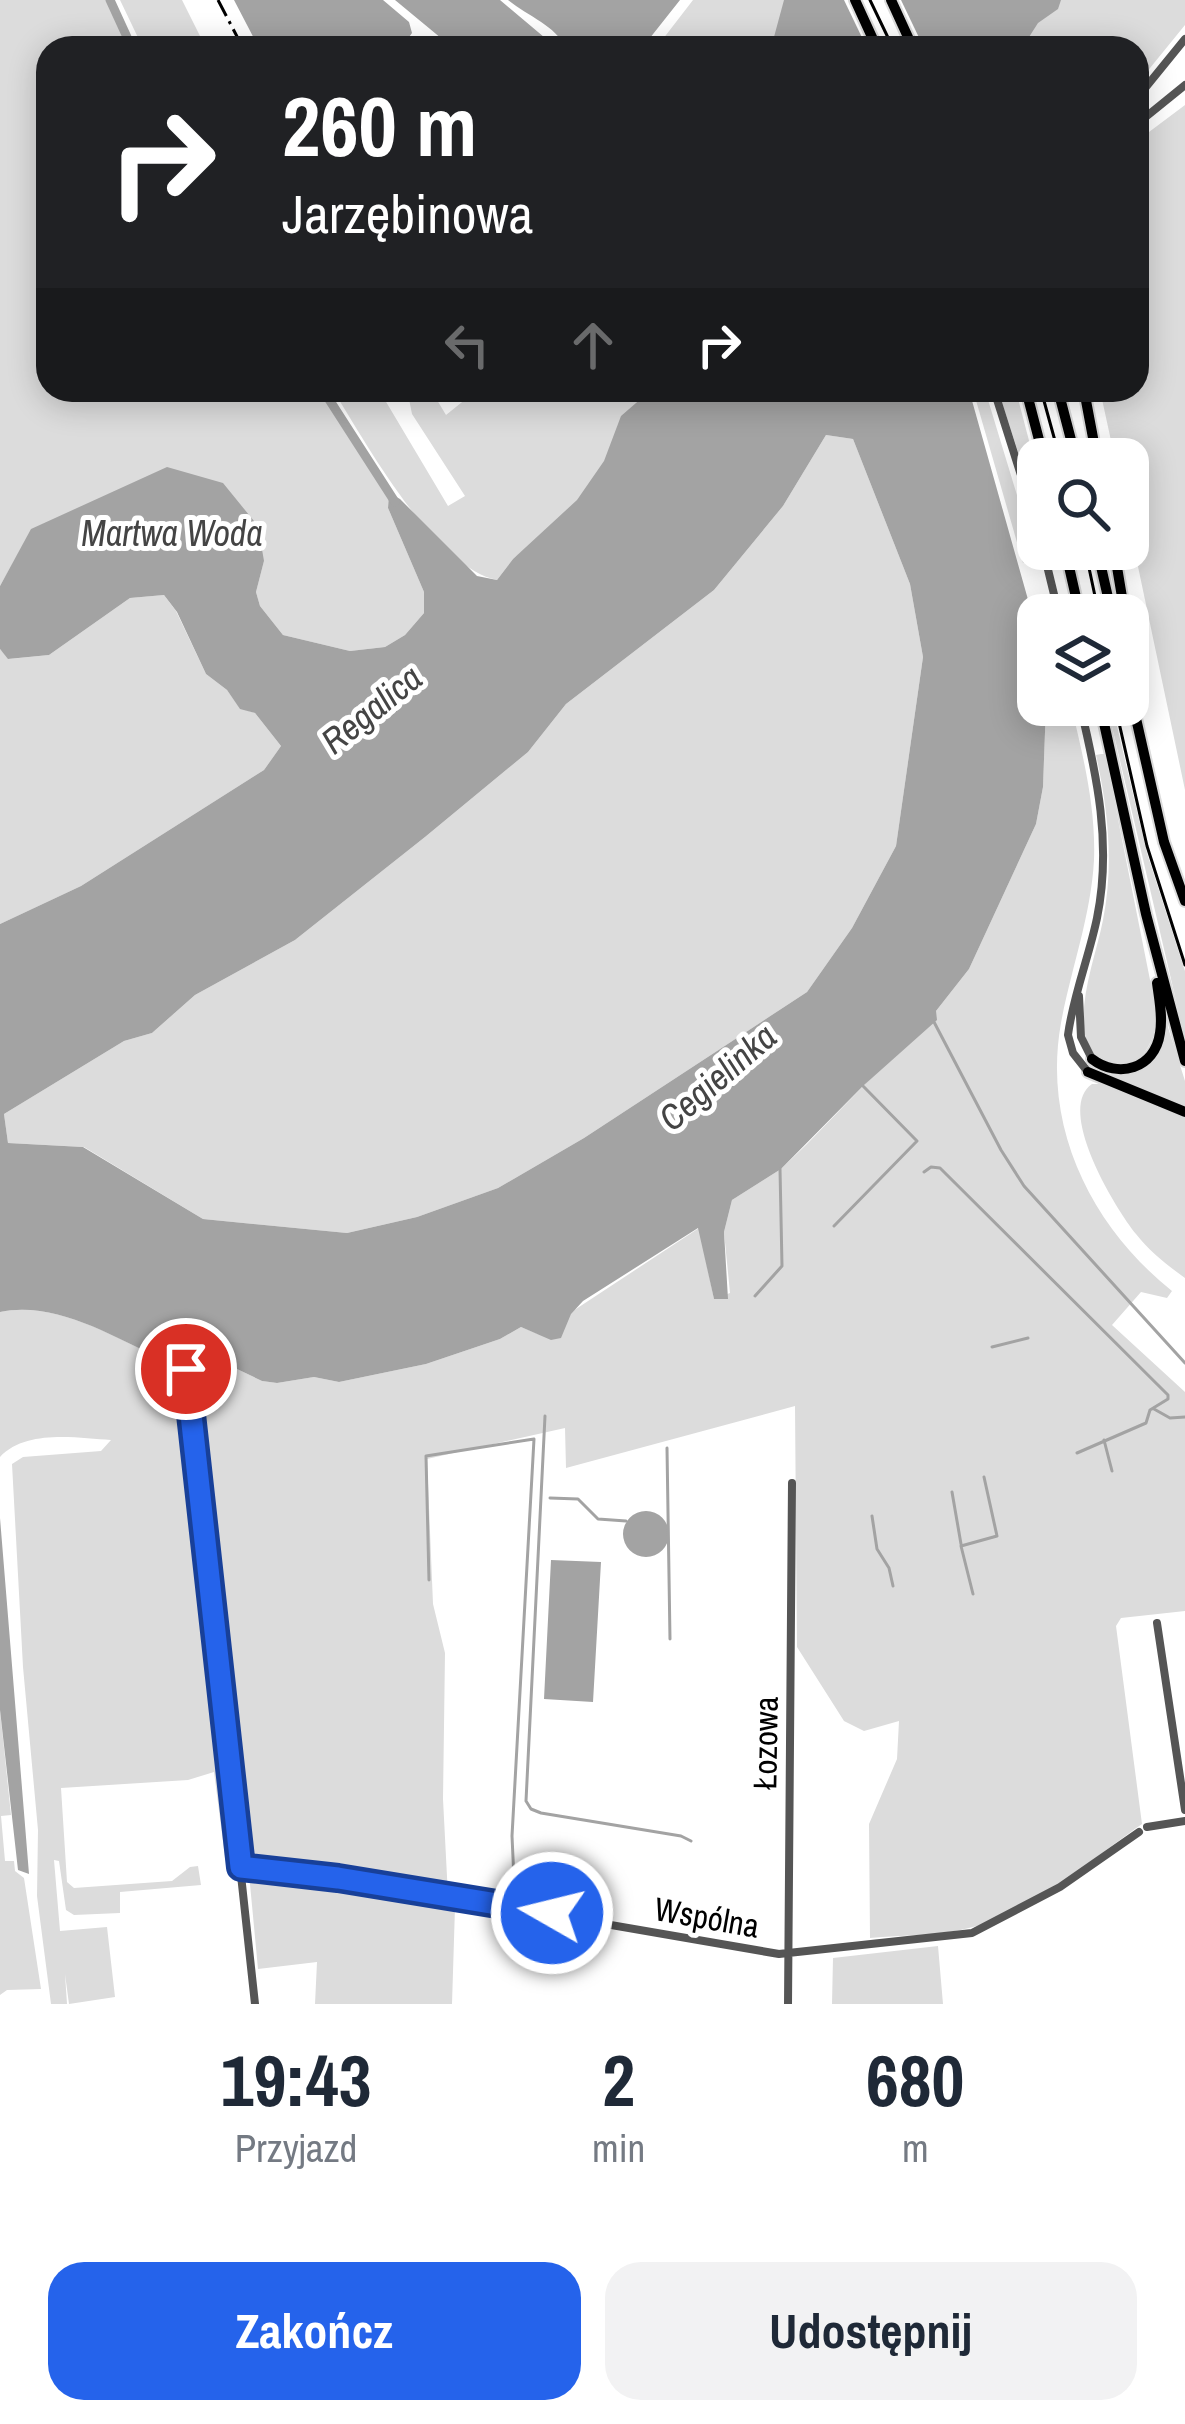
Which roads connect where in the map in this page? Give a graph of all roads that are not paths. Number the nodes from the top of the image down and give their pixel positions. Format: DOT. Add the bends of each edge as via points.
graph roads {
  1 [pos="854,0"];
  2 [pos="890,0"];
  3 [pos="871,36"];
  4 [pos="908,36"];
  5 [pos="1185,39"];
  6 [pos="1149,83"];
  7 [pos="1185,85"];
  8 [pos="1149,114"];
  9 [pos="998,402"];
  10 [pos="1029,402"];
  11 [pos="1061,402"];
  12 [pos="1086,402"];
  13 [pos="1039,438"];
  14 [pos="1071,438"];
  15 [pos="1093,438"];
  16 [pos="1017,463"];
  17 [pos="1085,726"];
  18 [pos="1105,726"];
  19 [pos="1138,726"];
  20 [pos="1142,726"];
  21 [pos="1147,763"];
  22 [pos="1185,901"];
  23 [pos="1146,914"];
  24 [pos="1185,1061"];
  25 [pos="1090,1065"];
  26 [pos="1185,1112"];
  27 [pos="186,1369"];
  28 [pos="792,1483"];
  29 [pos="1157,1623"];
  30 [pos="1185,1810"];
  31 [pos="1185,1821"];
  32 [pos="241,1867"];
  33 [pos="789,1954"];
  34 [pos="255,2004"];
  35 [pos="788,2004"];
  1 -- 3 [label="main road"];
  2 -- 4 [label="main road"];
  5 -- 6 [label="street"];
  7 -- 8 [label="street"];
  9 -- 16 [label="street"];
  10 -- 13 [label="main road"];
  11 -- 14 [label="main road"];
  12 -- 15 [label="main road"];
  17 -- 25 [label="street" via="1103,860 1078,994"];
  18 -- 23 [label="main road"];
  19 -- 21 [label="main road"];
  20 -- 21 [label="main road"];
  21 -- 22 [label="main road"];
  23 -- 24 [label="main road"];
  23 -- 25 [label="main road" via="1161,1012 1157,1044 1126,1070"];
  25 -- 26 [label="main road"];
  27 -- 32 [label="street"];
  28 -- 33 [label="street, Łozowa"];
  29 -- 30 [label="street"];
  31 -- 33 [label="street, Wspólna" via="1143,1830 972,1934"];
  32 -- 33 [label="street, Wspólna"];
  32 -- 34 [label="street"];
  33 -- 35 [label="street, Łozowa"];
}
